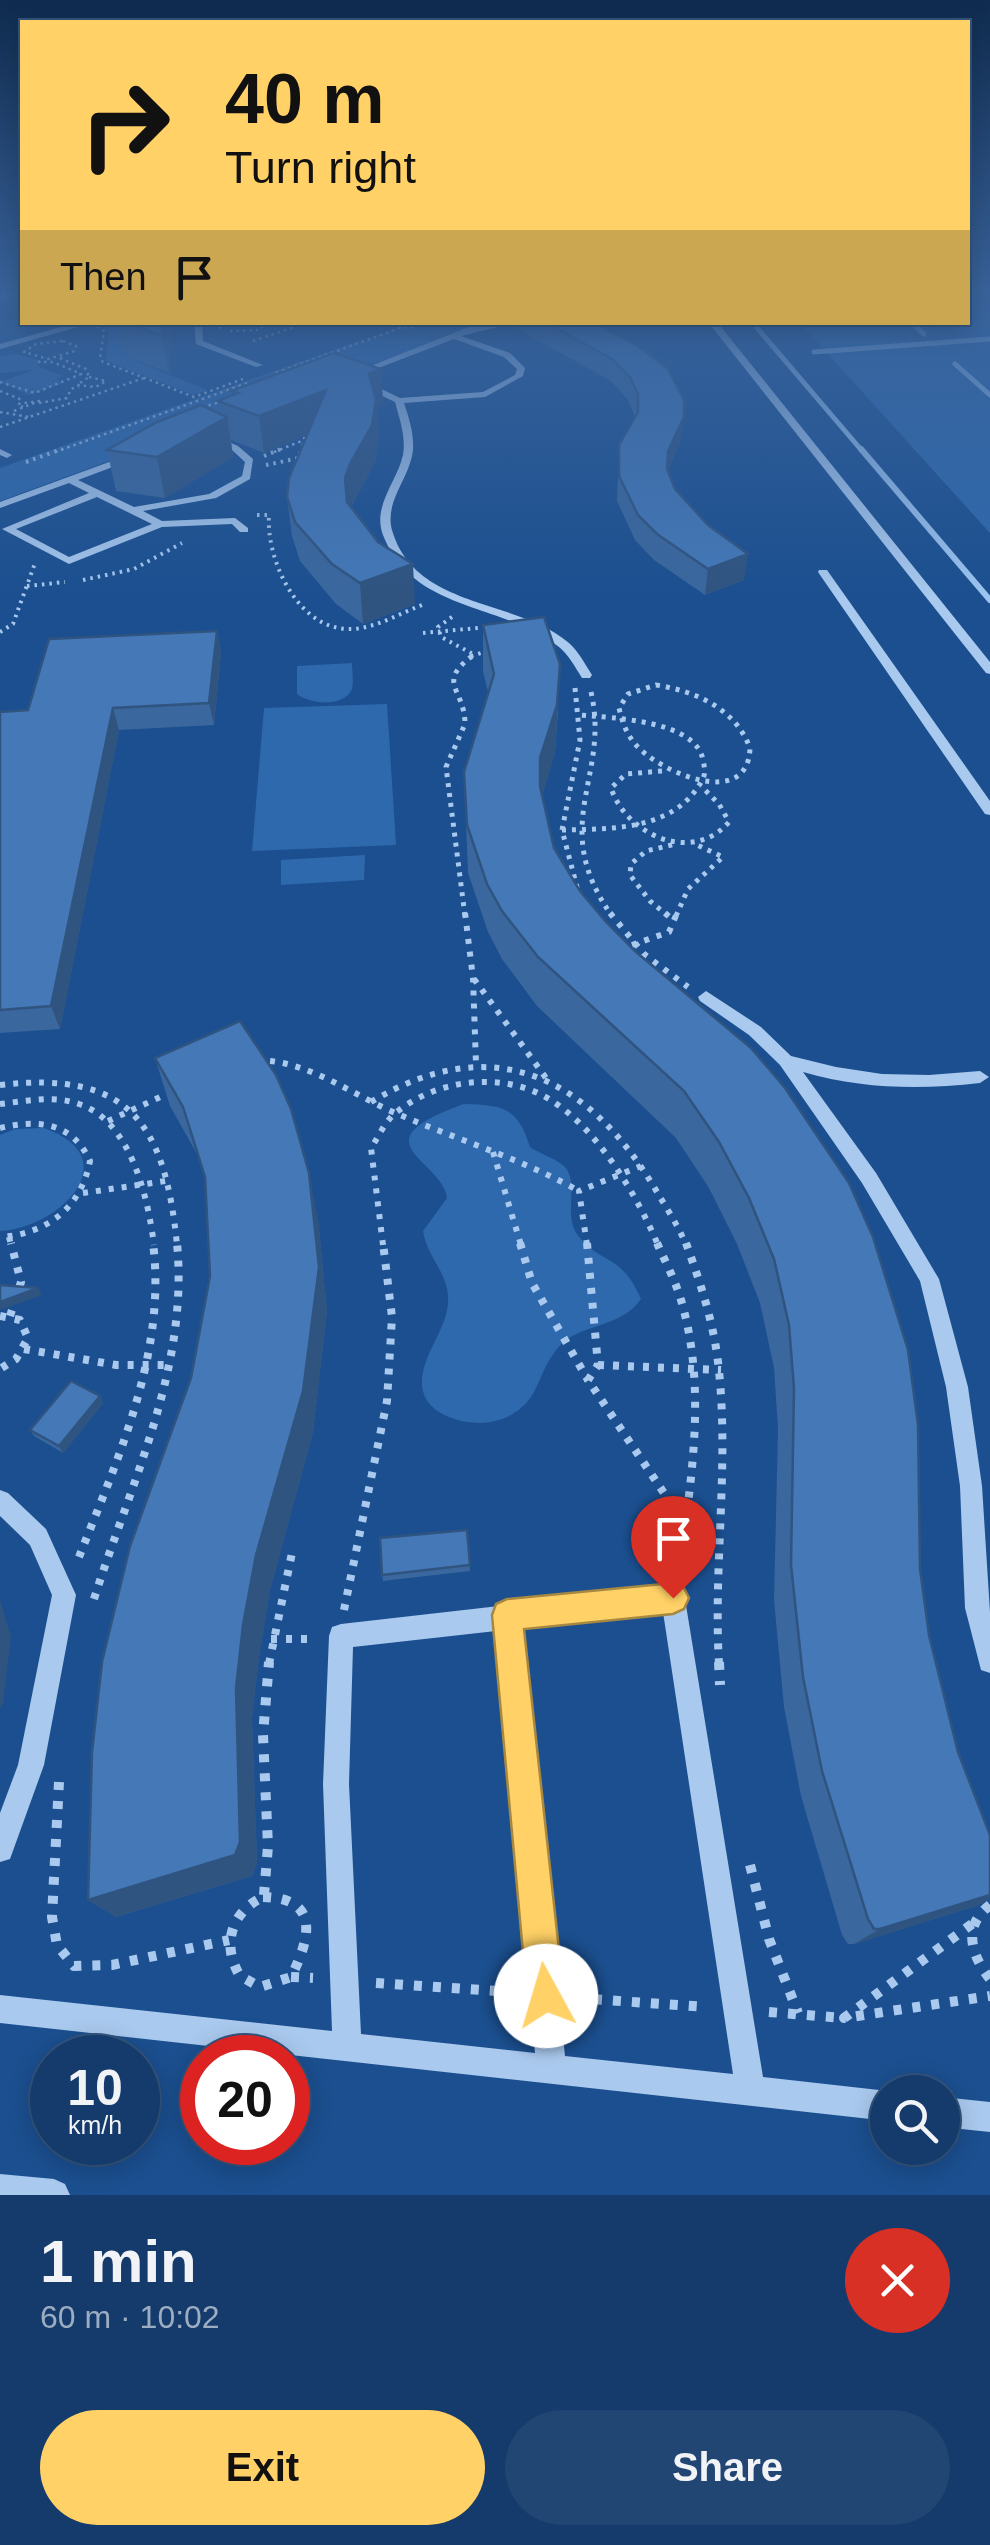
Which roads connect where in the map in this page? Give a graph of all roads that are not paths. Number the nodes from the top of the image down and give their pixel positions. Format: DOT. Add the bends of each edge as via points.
graph roads {
  1 [pos="389,392"];
  2 [pos="488,392"];
  3 [pos="768,392"];
  4 [pos="399,400"];
  5 [pos="217,425"];
  6 [pos="136,456"];
  7 [pos="70,480"];
  8 [pos="98,494"];
  9 [pos="0,505"];
  10 [pos="133,510"];
  11 [pos="160,524"];
  12 [pos="239,526"];
  13 [pos="823,572"];
  14 [pos="990,670"];
  15 [pos="586,674"];
  16 [pos="990,811"];
  17 [pos="706,997"];
  18 [pos="786,1060"];
  19 [pos="980,1077"];
  20 [pos="0,1500"];
  21 [pos="507,1615"];
  22 [pos="990,1660"];
  23 [pos="0,1850"];
  24 [pos="0,2009"];
  25 [pos="347,2046"];
  26 [pos="551,2068"];
  27 [pos="750,2090"];
  28 [pos="870,2104"];
  29 [pos="960,2114"];
  30 [pos="990,2117"];
  31 [pos="0,2190"];
  32 [pos="54,2195"];
  1 -- 4 [label="street"];
  2 -- 4 [label="street"];
  3 -- 14 [label="street"];
  4 -- 15 [label="street" via="409,444 387,507 392,545 430,585 564,645"];
  5 -- 10 [label="street" via="198,432 245,455 248,477 212,496"];
  6 -- 7 [label="street"];
  7 -- 8 [label="street"];
  7 -- 9 [label="street"];
  8 -- 10 [label="street"];
  8 -- 11 [label="street" via="7,528 69,561"];
  10 -- 11 [label="street"];
  11 -- 12 [label="street"];
  13 -- 16 [label="street"];
  17 -- 18 [label="street"];
  18 -- 19 [label="street" via="868,1081"];
  18 -- 22 [label="street" via="870,1178 929,1279 957,1387 978,1608"];
  20 -- 23 [label="street" via="38,1536 64,1596 31,1765"];
  21 -- 25 [label="street" via="342,1636 336,1784"];
  21 -- 26 [label="street"];
  21 -- 27 [label="street" via="673,1598"];
  24 -- 25 [label="street"];
  25 -- 26 [label="street"];
  26 -- 27 [label="street"];
  27 -- 28 [label="street"];
  29 -- 30 [label="street"];
  31 -- 32 [label="street"];
}
